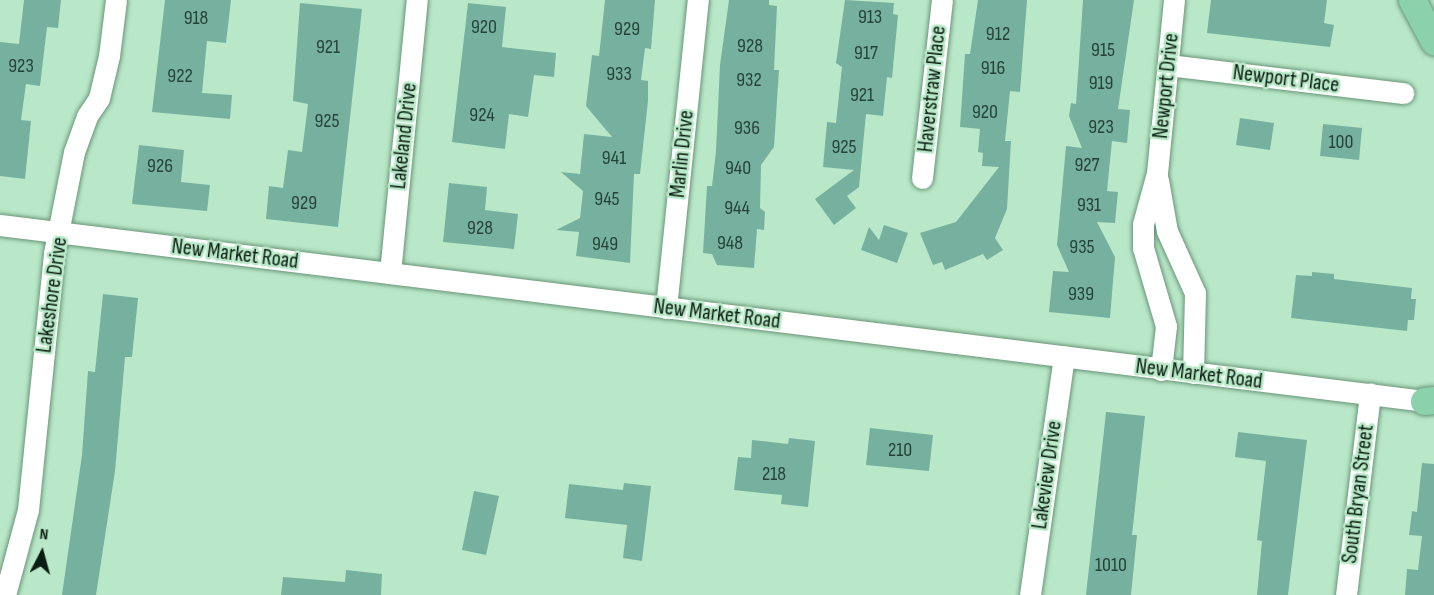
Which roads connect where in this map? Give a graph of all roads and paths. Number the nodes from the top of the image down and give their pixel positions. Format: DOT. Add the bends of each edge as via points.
graph roads {
  1 [pos="117,0"];
  2 [pos="417,0"];
  3 [pos="698,0"];
  4 [pos="942,0"];
  5 [pos="1174,0"];
  6 [pos="1412,0"];
  7 [pos="1434,41"];
  8 [pos="1168,65"];
  9 [pos="1403,93"];
  10 [pos="1157,173"];
  11 [pos="922,178"];
  12 [pos="0,225"];
  13 [pos="60,232"];
  14 [pos="390,273"];
  15 [pos="666,308"];
  16 [pos="1064,356"];
  17 [pos="1161,370"];
  18 [pos="1193,374"];
  19 [pos="1370,393"];
  20 [pos="1431,401"];
  21 [pos="5,595"];
  22 [pos="1030,595"];
  23 [pos="1346,595"];
  1 -- 13 [label="street, Lakeshore Drive" via="99,98 87,116 74,152"];
  2 -- 14 [label="street, Lakeland Drive"];
  3 -- 15 [label="street, Marlin Drive"];
  4 -- 11 [label="street, Haverstraw Place"];
  5 -- 8 [label="street, Newport Drive"];
  6 -- 7 [label="main road"];
  8 -- 9 [label="street, Newport Place"];
  8 -- 10 [label="street, Newport Drive"];
  10 -- 17 [label="street, Newport Drive" via="1143,224 1143,248 1164,309"];
  10 -- 18 [label="street, Newport Drive" via="1167,231 1195,292"];
  12 -- 13 [label="street, New Market Road"];
  13 -- 14 [label="street, New Market Road"];
  13 -- 21 [label="street, Lakeshore Drive" via="54,253 28,510"];
  14 -- 15 [label="street, New Market Road"];
  15 -- 16 [label="street, New Market Road"];
  16 -- 17 [label="street, New Market Road"];
  16 -- 22 [label="street, Lakeview Drive"];
  17 -- 18 [label="street, New Market Road"];
  18 -- 19 [label="street, New Market Road"];
  19 -- 20 [label="street, New Market Road"];
  19 -- 23 [label="street, South Bryan Street"];
}
